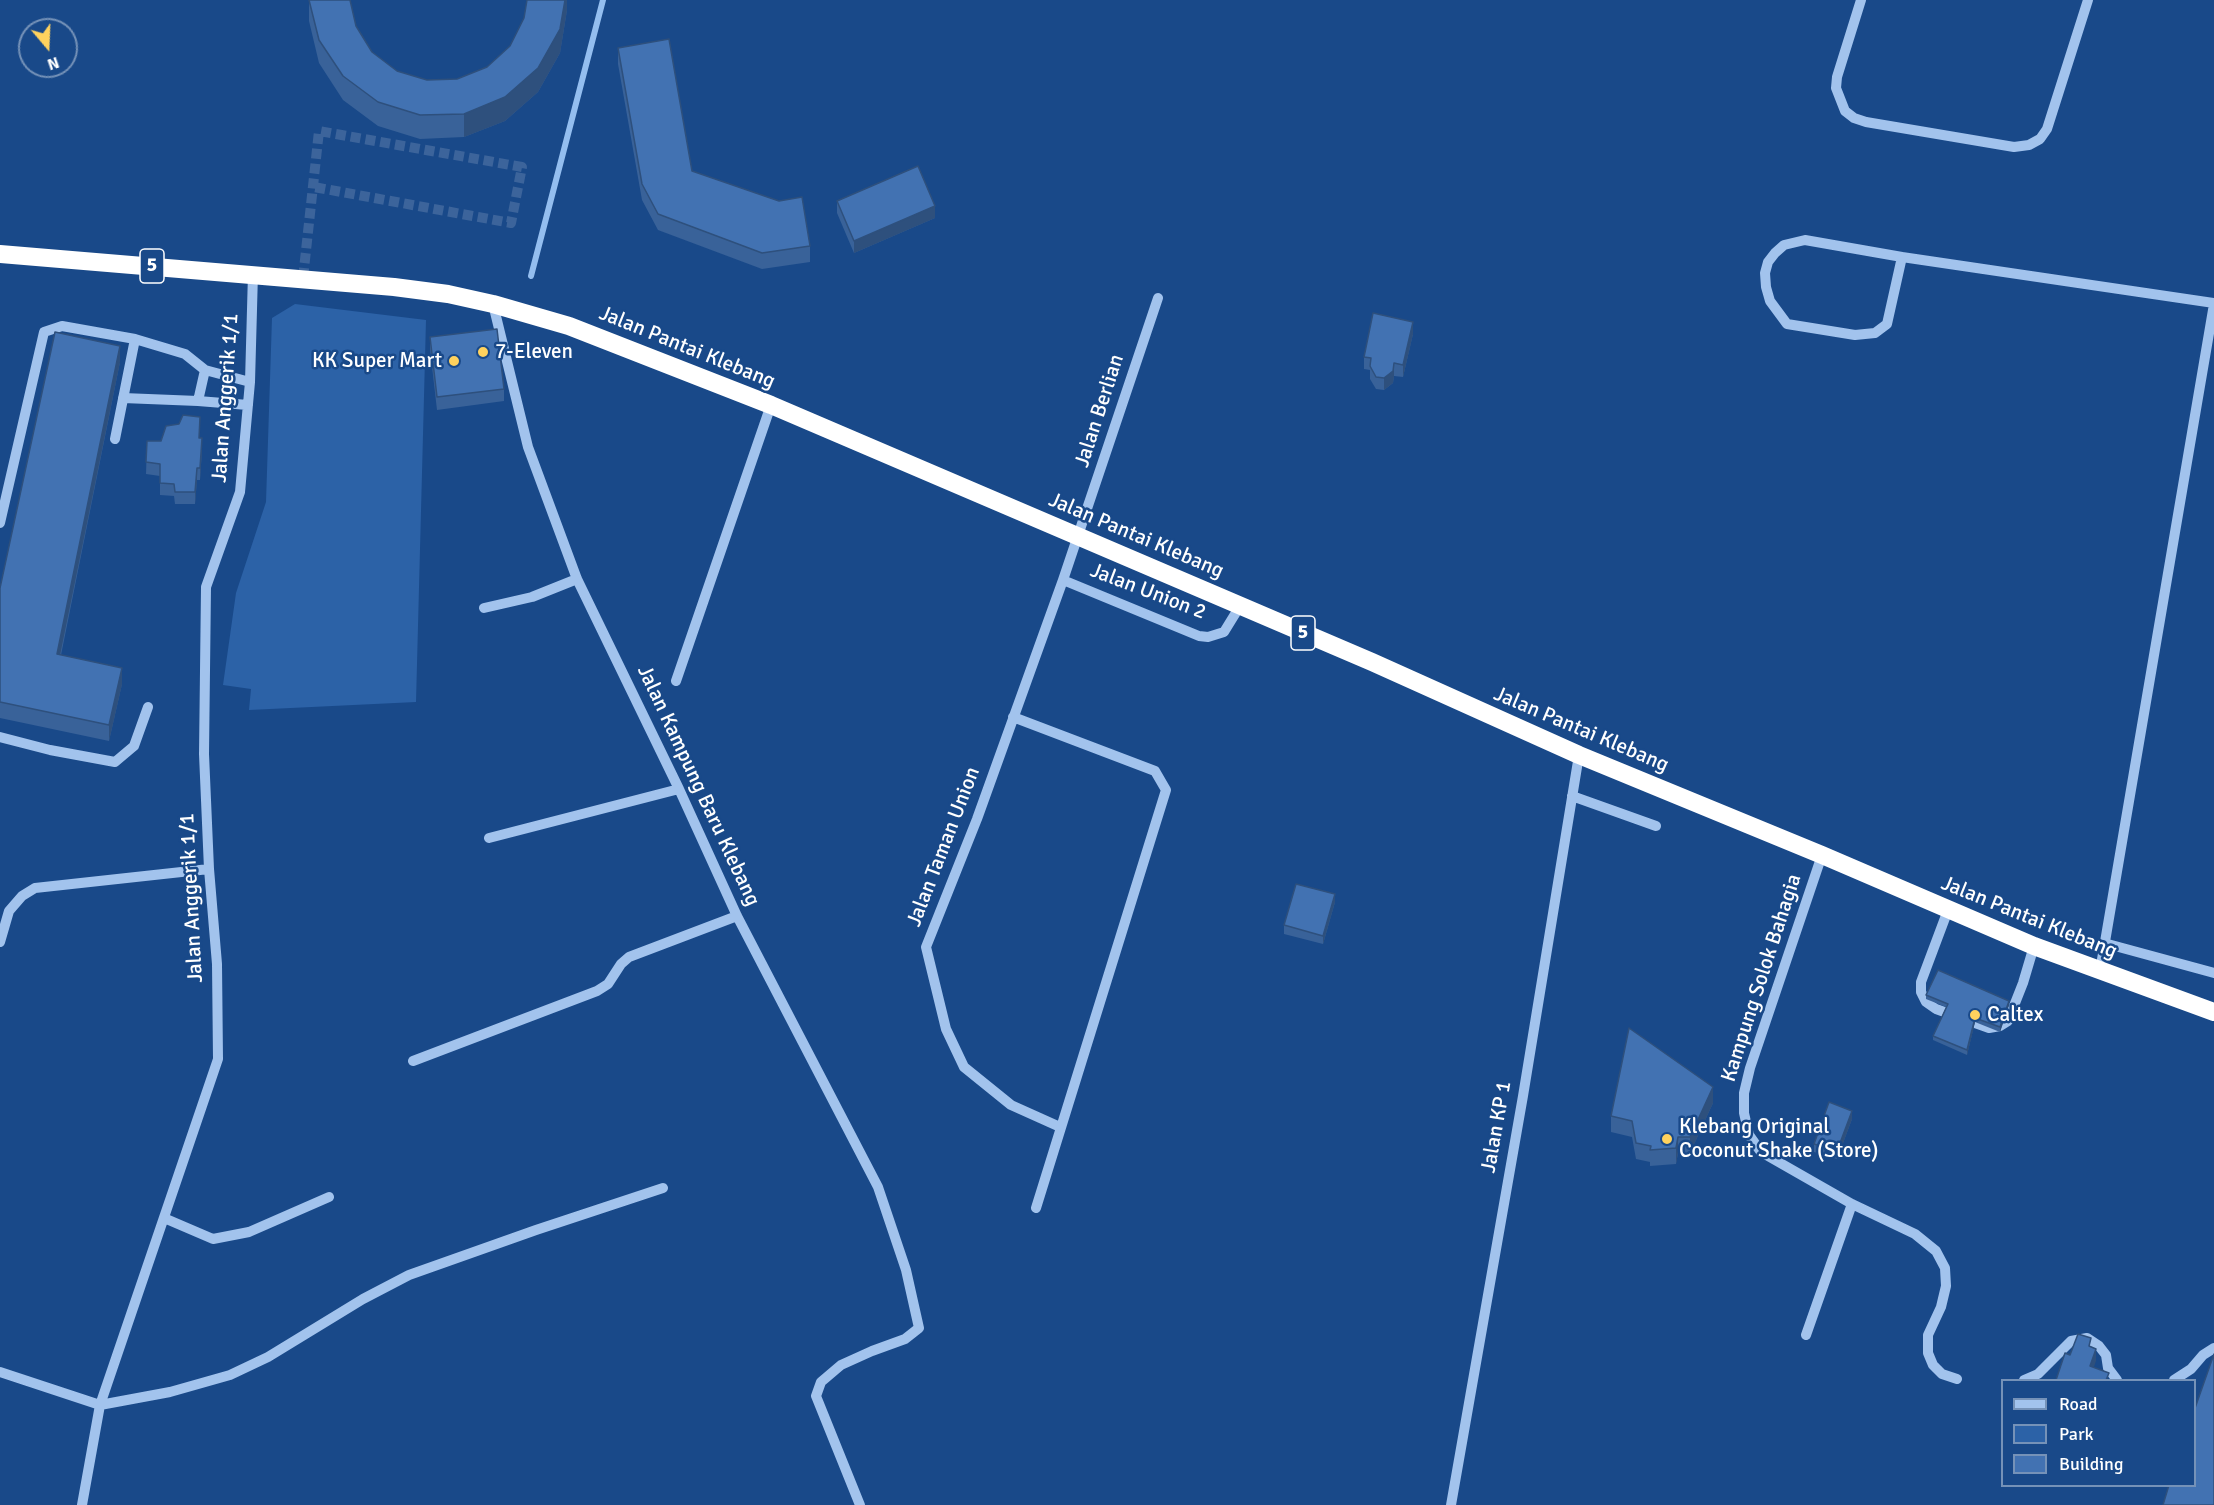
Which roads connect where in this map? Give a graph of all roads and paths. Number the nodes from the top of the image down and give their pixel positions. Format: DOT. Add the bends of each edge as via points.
graph roads {
  1 [pos="1861,0"];
  2 [pos="2088,0"];
  3 [pos="0,254"];
  4 [pos="1902,257"];
  5 [pos="253,273"];
  6 [pos="1158,298"];
  7 [pos="2214,303"];
  8 [pos="493,304"];
  9 [pos="135,339"];
  10 [pos="205,370"];
  11 [pos="250,382"];
  12 [pos="123,398"];
  13 [pos="198,400"];
  14 [pos="248,405"];
  15 [pos="771,405"];
  16 [pos="115,439"];
  17 [pos="0,523"];
  18 [pos="1079,536"];
  19 [pos="577,579"];
  20 [pos="1063,580"];
  21 [pos="1240,606"];
  22 [pos="484,608"];
  23 [pos="676,681"];
  24 [pos="148,707"];
  25 [pos="1013,717"];
  26 [pos="0,737"];
  27 [pos="1579,755"];
  28 [pos="680,789"];
  29 [pos="1572,796"];
  30 [pos="1656,826"];
  31 [pos="489,838"];
  32 [pos="1822,855"];
  33 [pos="209,869"];
  34 [pos="1948,910"];
  35 [pos="737,916"];
  36 [pos="0,942"];
  37 [pos="2104,943"];
  38 [pos="2034,946"];
  39 [pos="2100,971"];
  40 [pos="2214,973"];
  41 [pos="2214,1012"];
  42 [pos="413,1061"];
  43 [pos="1060,1127"];
  44 [pos="663,1188"];
  45 [pos="329,1197"];
  46 [pos="1852,1204"];
  47 [pos="1036,1208"];
  48 [pos="164,1218"];
  49 [pos="1806,1335"];
  50 [pos="2214,1348"];
  51 [pos="0,1372"];
  52 [pos="1957,1379"];
  53 [pos="2026,1379"];
  54 [pos="2116,1379"];
  55 [pos="2176,1379"];
  56 [pos="100,1405"];
  57 [pos="82,1505"];
  58 [pos="860,1505"];
  59 [pos="1450,1505"];
  1 -- 2 [label="street" via="1837,77 1836,88 1845,111 1866,122 2014,147 2029,145 2047,129"];
  3 -- 5 [label="highway, Jalan Pantai Klebang / 5"];
  4 -- 4 [label="street" via="1887,324 1875,333 1855,335 1787,324 1770,301 1766,287 1768,262 1784,245 1794,241"];
  4 -- 7 [label="street"];
  5 -- 8 [label="highway, Jalan Pantai Klebang / 5" via="394,287"];
  5 -- 11 [label="street, Jalan Anggerik 1/1"];
  6 -- 18 [label="street, Jalan Berlian"];
  7 -- 37 [label="street"];
  8 -- 15 [label="highway, Jalan Pantai Klebang / 5" via="569,326"];
  8 -- 19 [label="street, Jalan Kampung Baru Klebang" via="528,447"];
  9 -- 10 [label="street" via="185,354"];
  9 -- 12 [label="street"];
  9 -- 17 [label="street" via="62,326 44,332"];
  10 -- 11 [label="street"];
  10 -- 13 [label="street"];
  11 -- 14 [label="street, Jalan Anggerik 1/1"];
  12 -- 13 [label="street"];
  12 -- 16 [label="street"];
  13 -- 14 [label="street"];
  14 -- 33 [label="street, Jalan Anggerik 1/1" via="240,492 206,587 204,754"];
  15 -- 18 [label="highway, Jalan Pantai Klebang / 5"];
  15 -- 23 [label="street"];
  18 -- 20 [label="street, Jalan Taman Union"];
  18 -- 21 [label="highway, Jalan Pantai Klebang / 5"];
  19 -- 22 [label="street" via="532,597"];
  19 -- 28 [label="street, Jalan Kampung Baru Klebang"];
  20 -- 21 [label="street, Jalan Union 2" via="1198,636 1224,632"];
  20 -- 25 [label="street, Jalan Taman Union"];
  21 -- 27 [label="highway, Jalan Pantai Klebang / 5"];
  24 -- 26 [label="street" via="134,746 115,762"];
  25 -- 43 [label="street, Jalan Taman Union" via="926,947 946,1029 964,1067 1011,1105"];
  25 -- 43 [label="street" via="1155,771 1166,790"];
  27 -- 29 [label="street, Jalan KP 1"];
  27 -- 32 [label="highway, Jalan Pantai Klebang / 5"];
  28 -- 31 [label="street"];
  28 -- 35 [label="street, Jalan Kampung Baru Klebang"];
  29 -- 30 [label="street"];
  29 -- 59 [label="street, Jalan KP 1"];
  32 -- 34 [label="highway, Jalan Pantai Klebang / 5"];
  32 -- 46 [label="street, Kampung Solok Bahagia" via="1750,1068 1744,1113 1749,1135 1761,1152"];
  33 -- 36 [label="street" via="35,888 9,910"];
  33 -- 48 [label="street, Jalan Anggerik 1/1" via="217,964 218,1059"];
  34 -- 38 [label="highway, Jalan Pantai Klebang / 5"];
  34 -- 38 [label="street" via="1921,982 1926,1002 1936,1009 1989,1028 2008,1021"];
  35 -- 42 [label="street" via="629,957 608,984 597,991"];
  35 -- 58 [label="street, Jalan Kampung Baru Klebang" via="878,1188 906,1270 919,1328 904,1339 841,1365 820,1382 816,1396"];
  37 -- 39 [label="street"];
  37 -- 40 [label="street"];
  38 -- 39 [label="highway, Jalan Pantai Klebang / 5"];
  39 -- 41 [label="highway, Jalan Pantai Klebang / 5"];
  43 -- 47 [label="street"];
  44 -- 56 [label="street" via="409,1275 230,1375 170,1392"];
  45 -- 48 [label="street" via="249,1232 213,1239"];
  46 -- 49 [label="street"];
  46 -- 52 [label="street" via="1915,1234 1936,1251 1945,1268 1946,1286 1928,1335 1928,1353 1942,1374"];
  48 -- 56 [label="street, Jalan Anggerik 1/1"];
  50 -- 55 [label="street"];
  51 -- 56 [label="street"];
  53 -- 54 [label="street" via="2038,1374 2071,1341 2087,1338 2106,1355 2108,1368"];
  56 -- 57 [label="street, Jalan Anggerik 1/1"];
}
